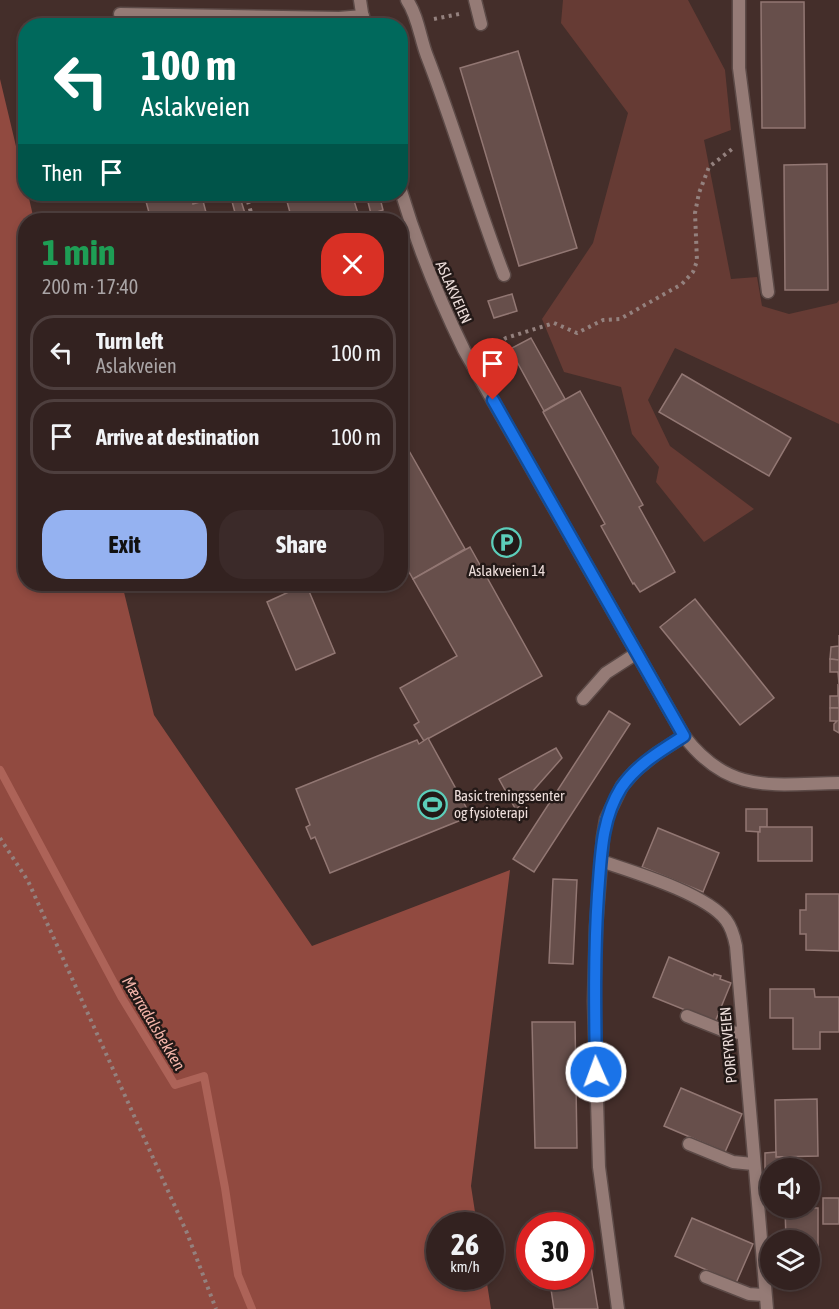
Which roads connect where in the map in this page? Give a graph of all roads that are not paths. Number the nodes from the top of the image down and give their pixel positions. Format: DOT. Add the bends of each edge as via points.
graph roads {
  1 [pos="360,0"];
  2 [pos="407,0"];
  3 [pos="475,0"];
  4 [pos="739,0"];
  5 [pos="120,14"];
  6 [pos="339,18"];
  7 [pos="363,18"];
  8 [pos="481,24"];
  9 [pos="404,201"];
  10 [pos="504,274"];
  11 [pos="768,292"];
  12 [pos="638,653"];
  13 [pos="583,699"];
  14 [pos="684,736"];
  15 [pos="839,783"];
  16 [pos="601,861"];
  17 [pos="687,1016"];
  18 [pos="742,1033"];
  19 [pos="689,1144"];
  20 [pos="753,1164"];
  21 [pos="706,1277"];
  22 [pos="765,1295"];
  23 [pos="618,1309"];
  24 [pos="766,1309"];
  1 -- 7 [label="street"];
  2 -- 10 [label="street"];
  3 -- 8 [label="street"];
  4 -- 11 [label="street" via="739,69"];
  5 -- 6 [label="street"];
  9 -- 12 [label="street, ASLAKVEIEN" via="433,284 470,360"];
  12 -- 13 [label="street" via="606,673"];
  12 -- 14 [label="street, ASLAKVEIEN"];
  14 -- 15 [label="street, ASLAKVEIEN" via="707,762 742,781"];
  14 -- 16 [label="street" via="656,754 622,786 606,819"];
  16 -- 18 [label="street, PORFYRVEIEN" via="697,898 726,919 736,946"];
  16 -- 23 [label="street" via="594,1001 599,1167"];
  17 -- 18 [label="street" via="727,1032"];
  18 -- 20 [label="street, PORFYRVEIEN"];
  19 -- 20 [label="street" via="733,1162"];
  20 -- 22 [label="street, PORFYRVEIEN"];
  21 -- 22 [label="street" via="749,1294"];
  22 -- 24 [label="street, PORFYRVEIEN"];
}
